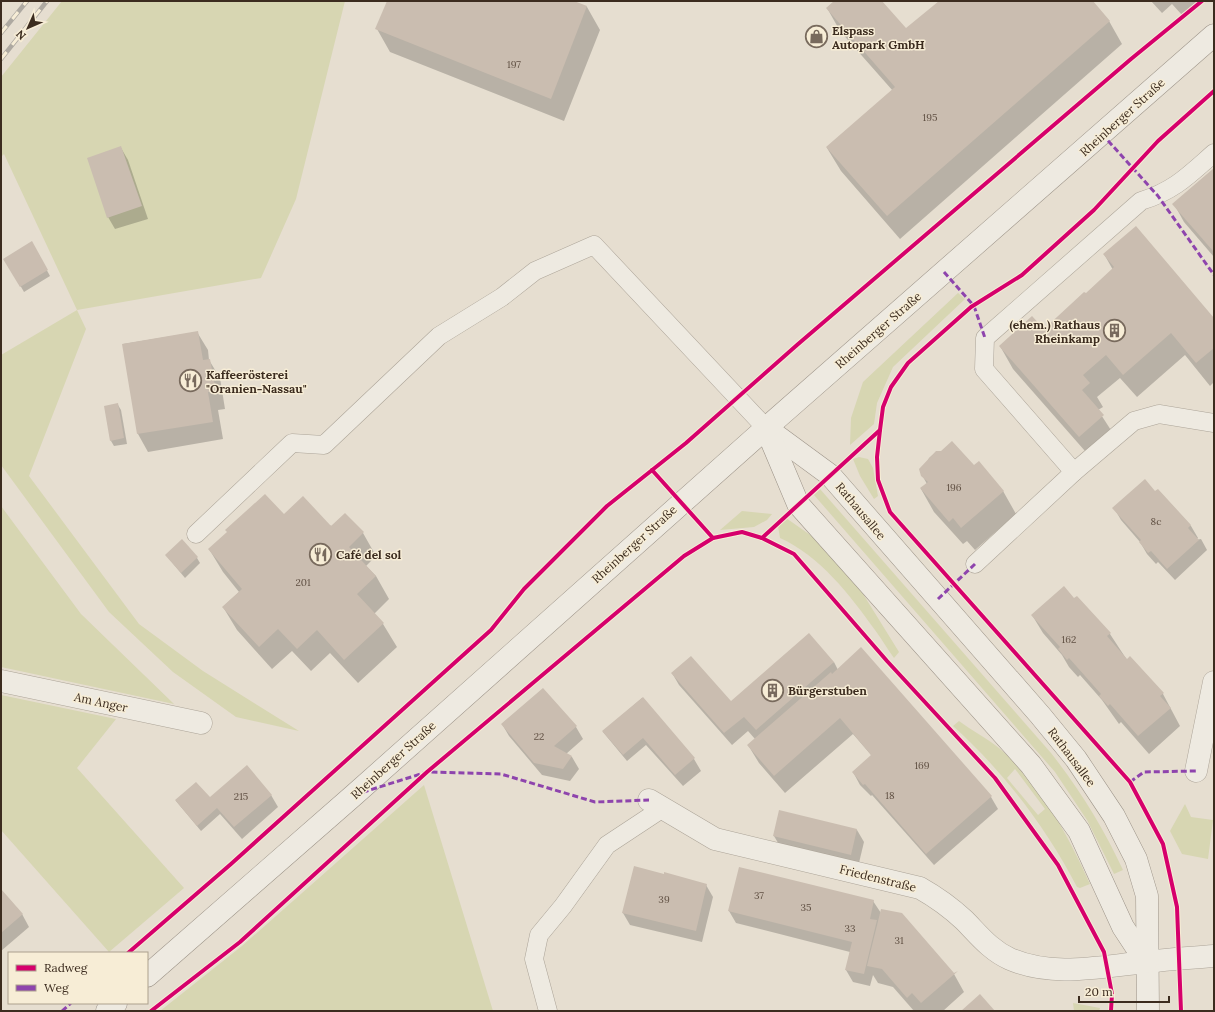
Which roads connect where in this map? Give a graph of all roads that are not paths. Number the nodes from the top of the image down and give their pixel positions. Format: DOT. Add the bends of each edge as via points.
graph roads {
  1 [pos="1214,35"];
  2 [pos="1214,153"];
  3 [pos="1214,423"];
  4 [pos="766,428"];
  5 [pos="1074,472"];
  6 [pos="196,534"];
  7 [pos="975,564"];
  8 [pos="1,681"];
  9 [pos="1214,682"];
  10 [pos="201,723"];
  11 [pos="1196,771"];
  12 [pos="656,804"];
  13 [pos="1214,956"];
  14 [pos="1146,962"];
  15 [pos="148,975"];
  16 [pos="115,1004"];
  17 [pos="107,1011"];
  18 [pos="548,1011"];
  19 [pos="1148,1011"];
  1 -- 4 [label="street, Rheinberger Straße"];
  2 -- 5 [label="lane" via="1177,186 1142,201 985,338 984,369"];
  3 -- 5 [label="lane" via="1159,414 1134,421"];
  4 -- 6 [label="lane" via="594,245 536,271 502,297 439,336 324,445 292,443"];
  4 -- 14 [label="street" via="798,504 1031,765 1074,825 1123,927"];
  4 -- 14 [label="street, Rathausallee" via="830,475 1076,759 1114,816 1136,859 1147,896"];
  4 -- 15 [label="street, Rheinberger Straße"];
  5 -- 7 [label="lane"];
  8 -- 10 [label="street, Am Anger"];
  9 -- 11 [label="street"];
  12 -- 14 [label="street, Friedenstraße" via="715,839 920,888 943,902 987,945 1010,959 1067,970"];
  12 -- 18 [label="lane" via="607,845 539,935 534,959"];
  13 -- 14 [label="street, Friedenstraße"];
  14 -- 19 [label="street, Rathausallee"];
  16 -- 17 [label="street"];
}
